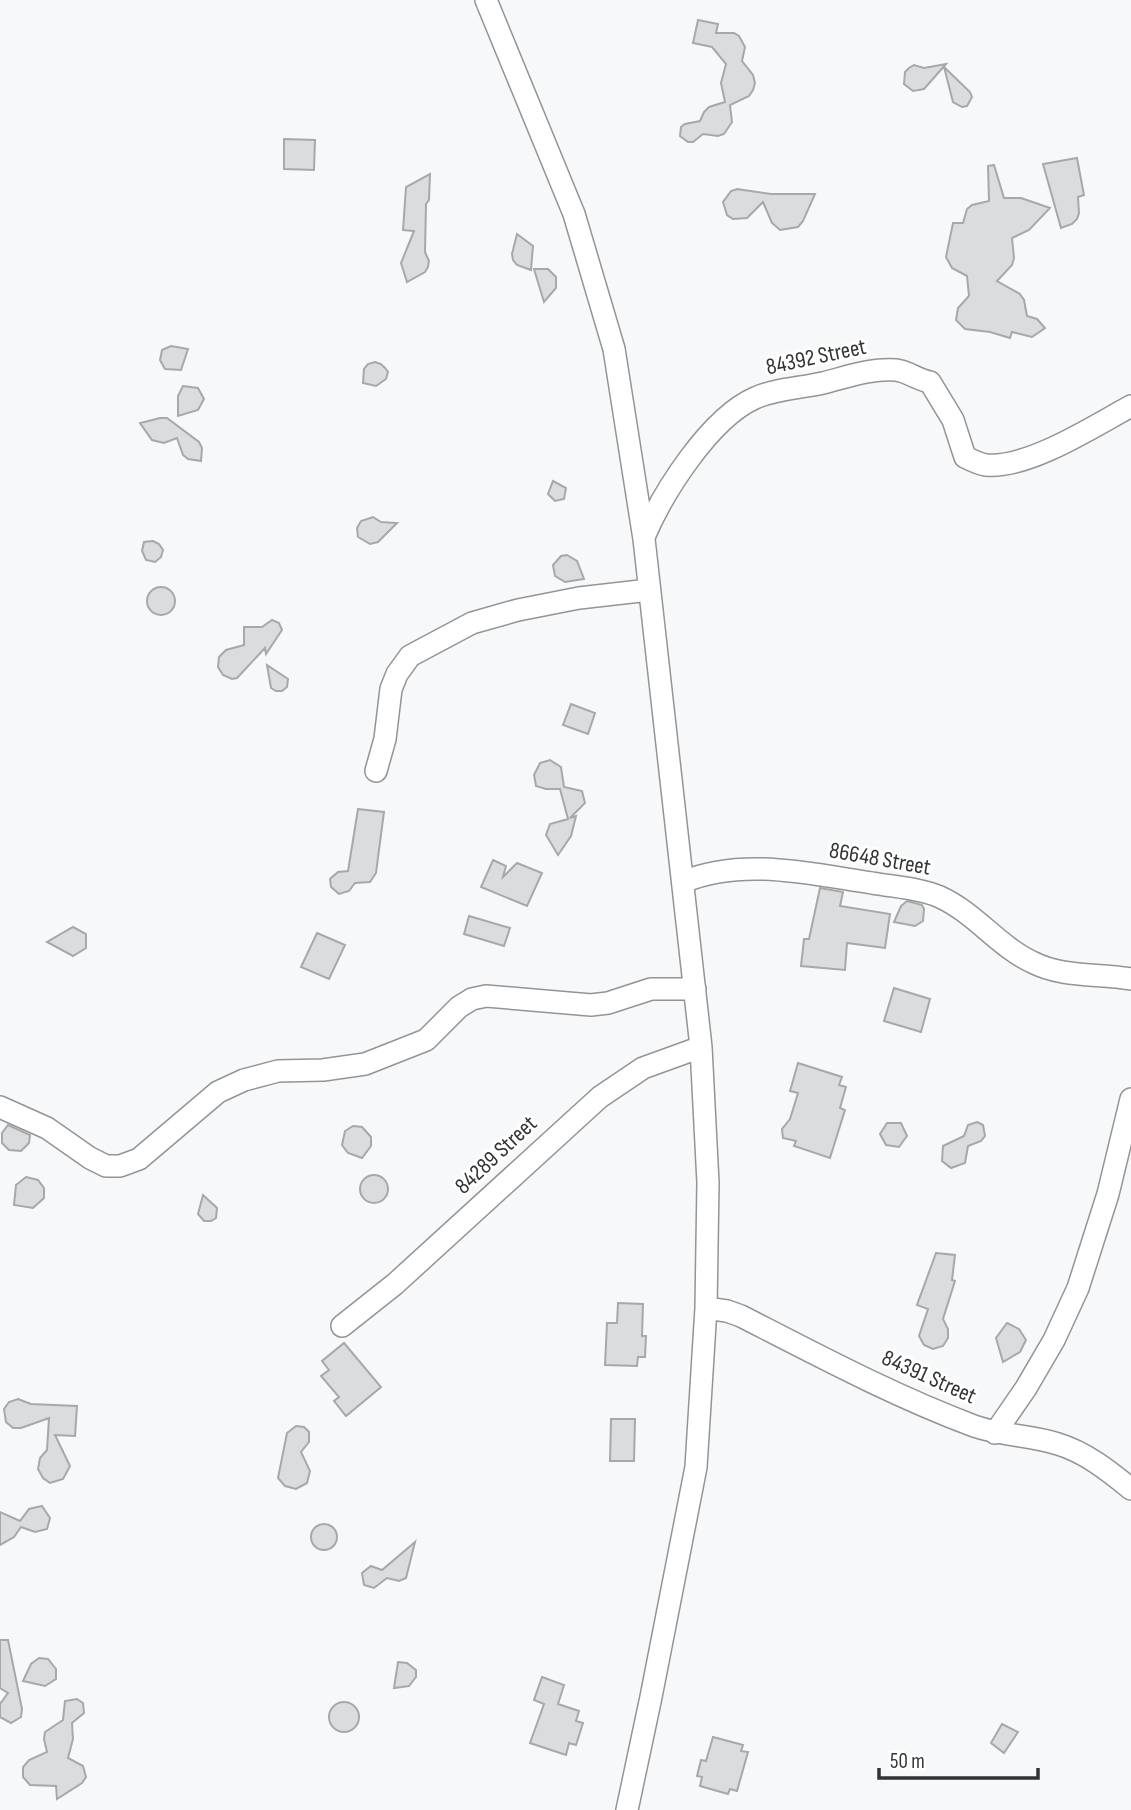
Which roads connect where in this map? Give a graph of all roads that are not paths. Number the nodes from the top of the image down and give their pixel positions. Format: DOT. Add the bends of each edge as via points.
graph roads {
  1 [pos="485,0"];
  2 [pos="1131,406"];
  3 [pos="643,538"];
  4 [pos="649,590"];
  5 [pos="376,771"];
  6 [pos="682,882"];
  7 [pos="1131,979"];
  8 [pos="695,989"];
  9 [pos="701,1047"];
  10 [pos="1131,1099"];
  11 [pos="0,1107"];
  12 [pos="706,1308"];
  13 [pos="342,1326"];
  14 [pos="995,1433"];
  15 [pos="1131,1489"];
  16 [pos="627,1810"];
  1 -- 3 [label="street" via="574,214 614,349"];
  2 -- 3 [label="street, 84392 Street" via="1065,442 1017,461 985,465 965,457 953,420 930,382 900,370 877,369 757,397 729,412 675,477"];
  3 -- 4 [label="street"];
  4 -- 5 [label="street" via="579,598 472,623 410,656 391,689"];
  4 -- 6 [label="street"];
  6 -- 7 [label="street, 86648 Street" via="764,868 911,890 961,909 1031,962 1057,971"];
  6 -- 8 [label="street"];
  8 -- 9 [label="street"];
  8 -- 11 [label="street" via="651,989 591,1005 486,996 472,999 426,1040 365,1064 278,1071 218,1092 139,1159 120,1166 106,1166 47,1128"];
  9 -- 12 [label="street" via="708,1183"];
  9 -- 13 [label="street, 84289 Street" via="643,1068 600,1097 395,1284"];
  10 -- 14 [label="street" via="1108,1194 1078,1288 1054,1340"];
  12 -- 14 [label="street, 84391 Street" via="741,1316 877,1384"];
  12 -- 16 [label="street" via="696,1467"];
  14 -- 15 [label="street, 84391 Street" via="1059,1444 1087,1457"];
}
